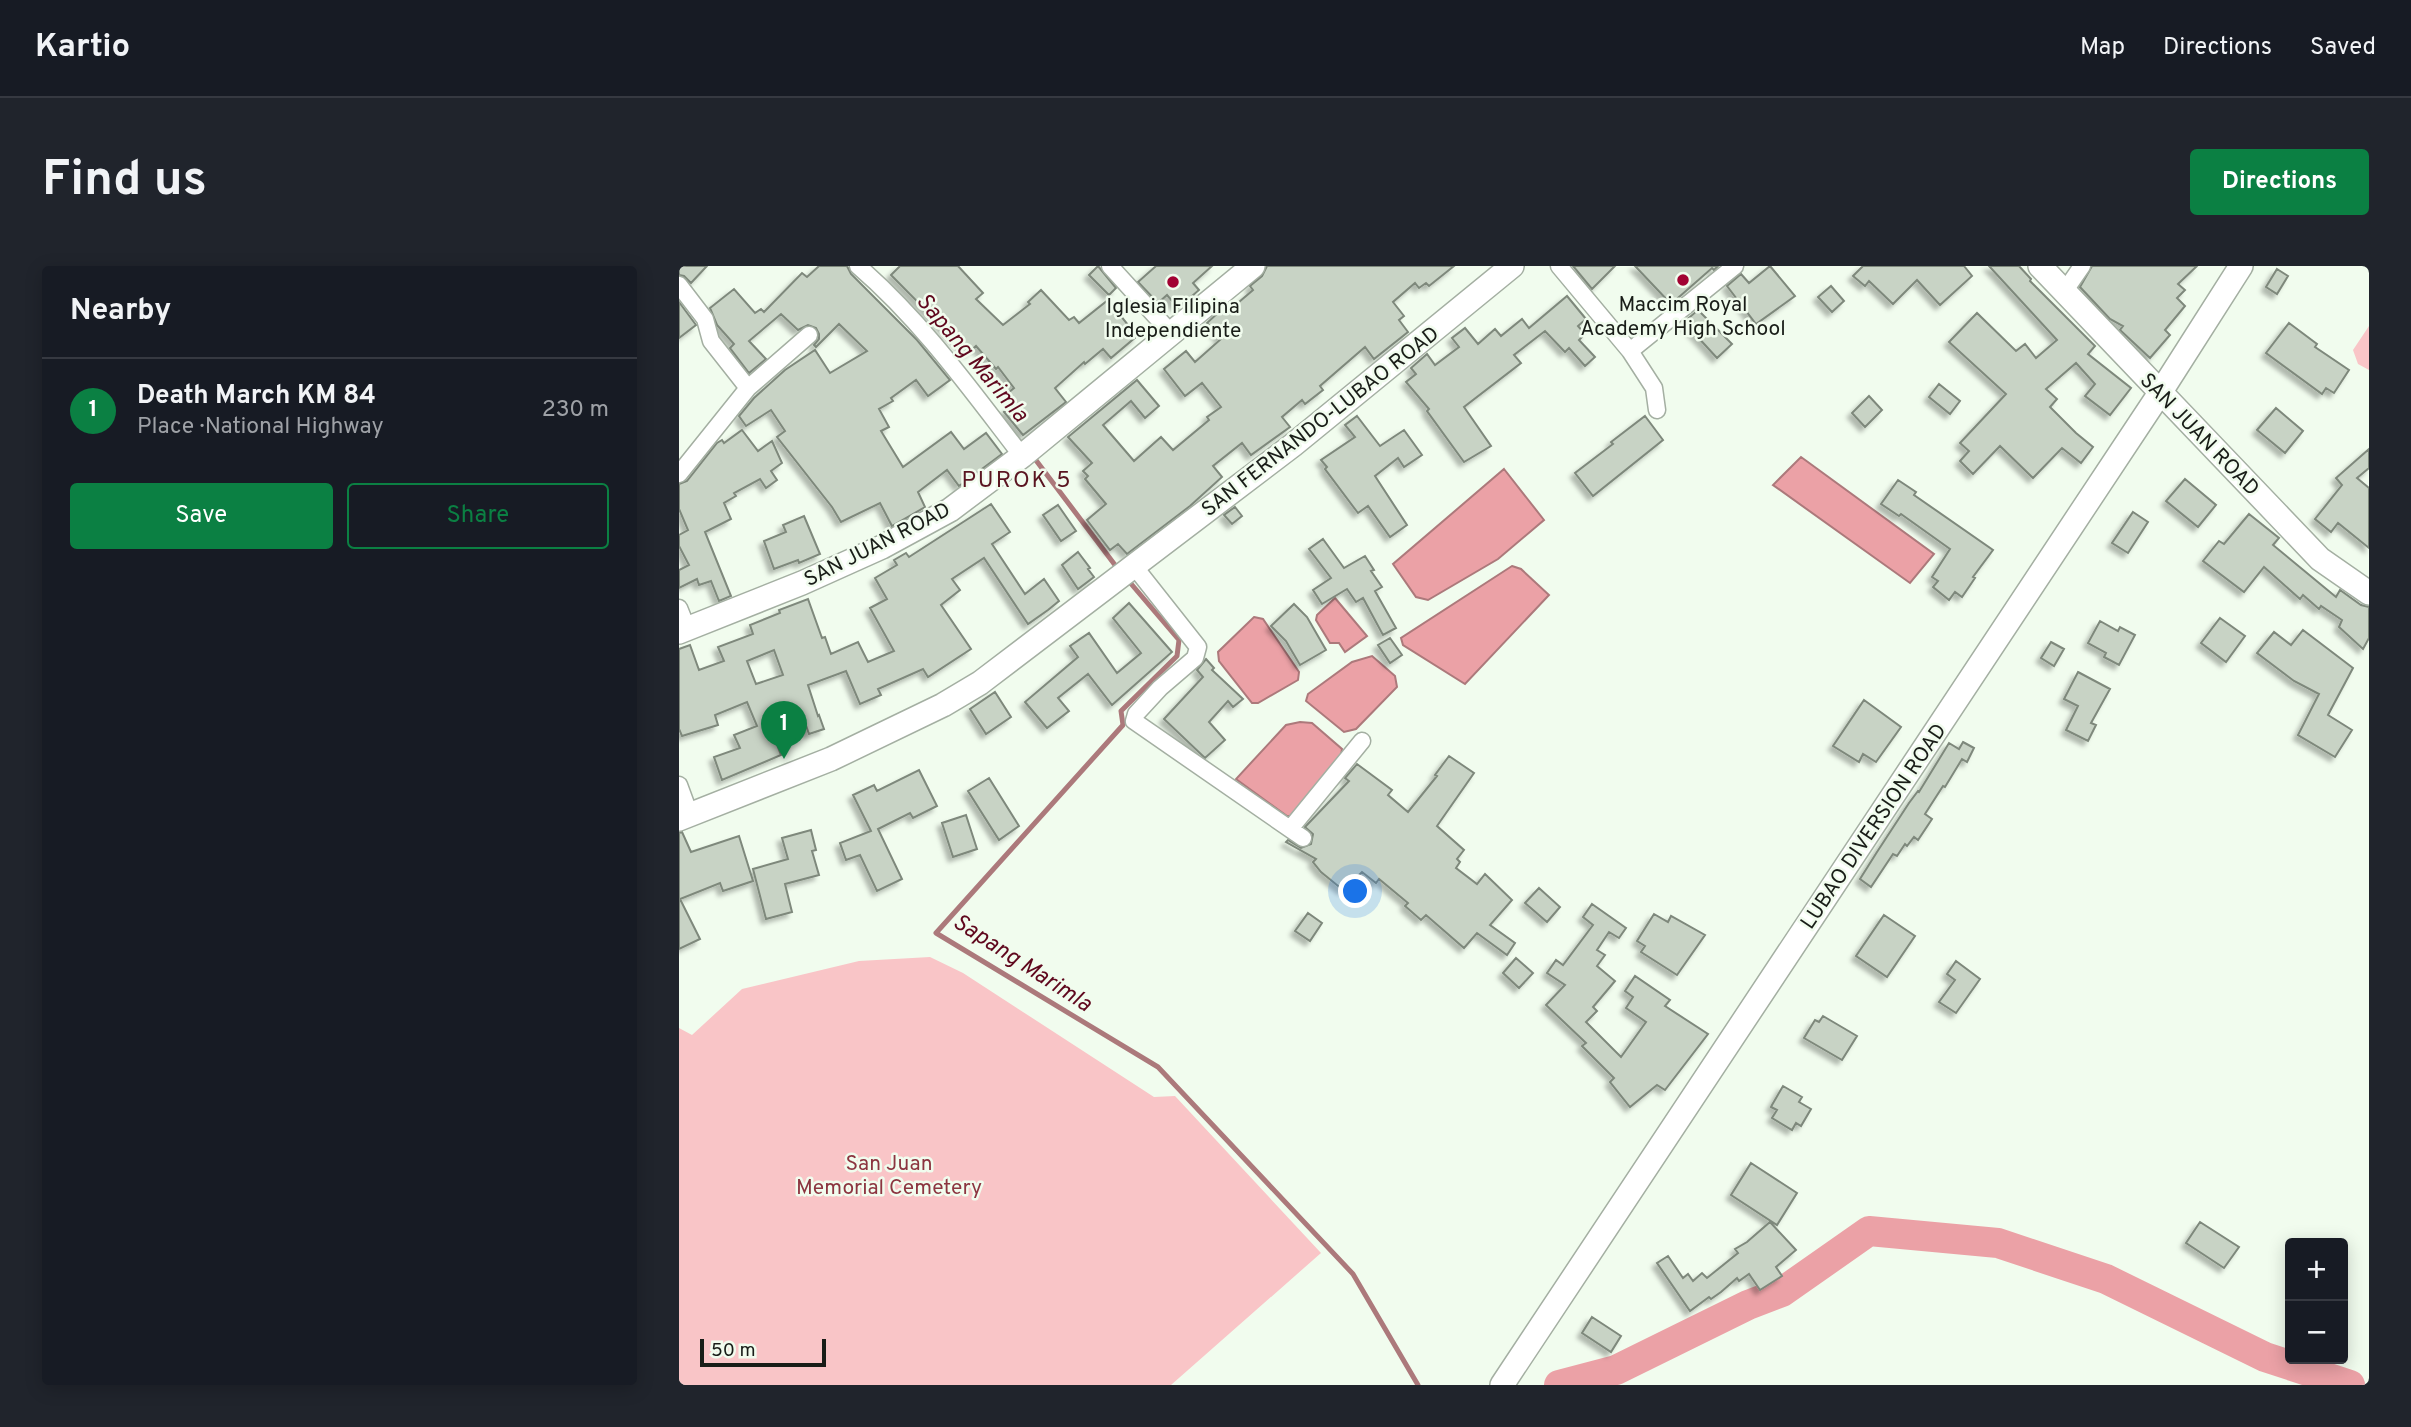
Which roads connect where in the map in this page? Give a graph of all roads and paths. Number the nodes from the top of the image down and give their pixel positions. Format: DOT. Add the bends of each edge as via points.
graph roads {
  1 [pos="858,266"];
  2 [pos="1110,266"];
  3 [pos="1253,266"];
  4 [pos="1512,266"];
  5 [pos="1559,266"];
  6 [pos="1735,266"];
  7 [pos="2039,266"];
  8 [pos="2082,266"];
  9 [pos="2241,266"];
  10 [pos="679,285"];
  11 [pos="2064,292"];
  12 [pos="1171,333"];
  13 [pos="809,335"];
  14 [pos="1630,351"];
  15 [pos="748,388"];
  16 [pos="2160,393"];
  17 [pos="1657,410"];
  18 [pos="1022,456"];
  19 [pos="679,474"];
  20 [pos="1124,574"];
  21 [pos="2369,593"];
  22 [pos="682,622"];
  23 [pos="1362,741"];
  24 [pos="679,785"];
  25 [pos="684,817"];
  26 [pos="1502,1385"];
  1 -- 18 [label="street" via="942,352"];
  2 -- 12 [label="street"];
  3 -- 12 [label="street, SAN JUAN ROAD"];
  4 -- 20 [label="street, SAN FERNANDO-LUBAO ROAD" via="1293,445"];
  5 -- 14 [label="street"];
  6 -- 14 [label="street"];
  7 -- 11 [label="street, SAN JUAN ROAD"];
  8 -- 11 [label="street"];
  9 -- 16 [label="street, LUBAO DIVERSION ROAD"];
  10 -- 15 [label="street" via="705,319 711,341"];
  11 -- 16 [label="street, SAN JUAN ROAD"];
  12 -- 18 [label="street, SAN JUAN ROAD"];
  13 -- 15 [label="street"];
  14 -- 17 [label="street" via="1654,388"];
  15 -- 19 [label="street"];
  16 -- 21 [label="street, SAN JUAN ROAD" via="2320,559"];
  16 -- 26 [label="street, LUBAO DIVERSION ROAD"];
  18 -- 22 [label="street, SAN JUAN ROAD" via="950,510 882,547 801,583"];
  20 -- 23 [label="street" via="1198,647 1195,658 1160,688 1134,721 1297,834"];
  20 -- 25 [label="street, SAN FERNANDO-LUBAO ROAD" via="980,683 943,705 831,759"];
  24 -- 25 [label="street"];
}
